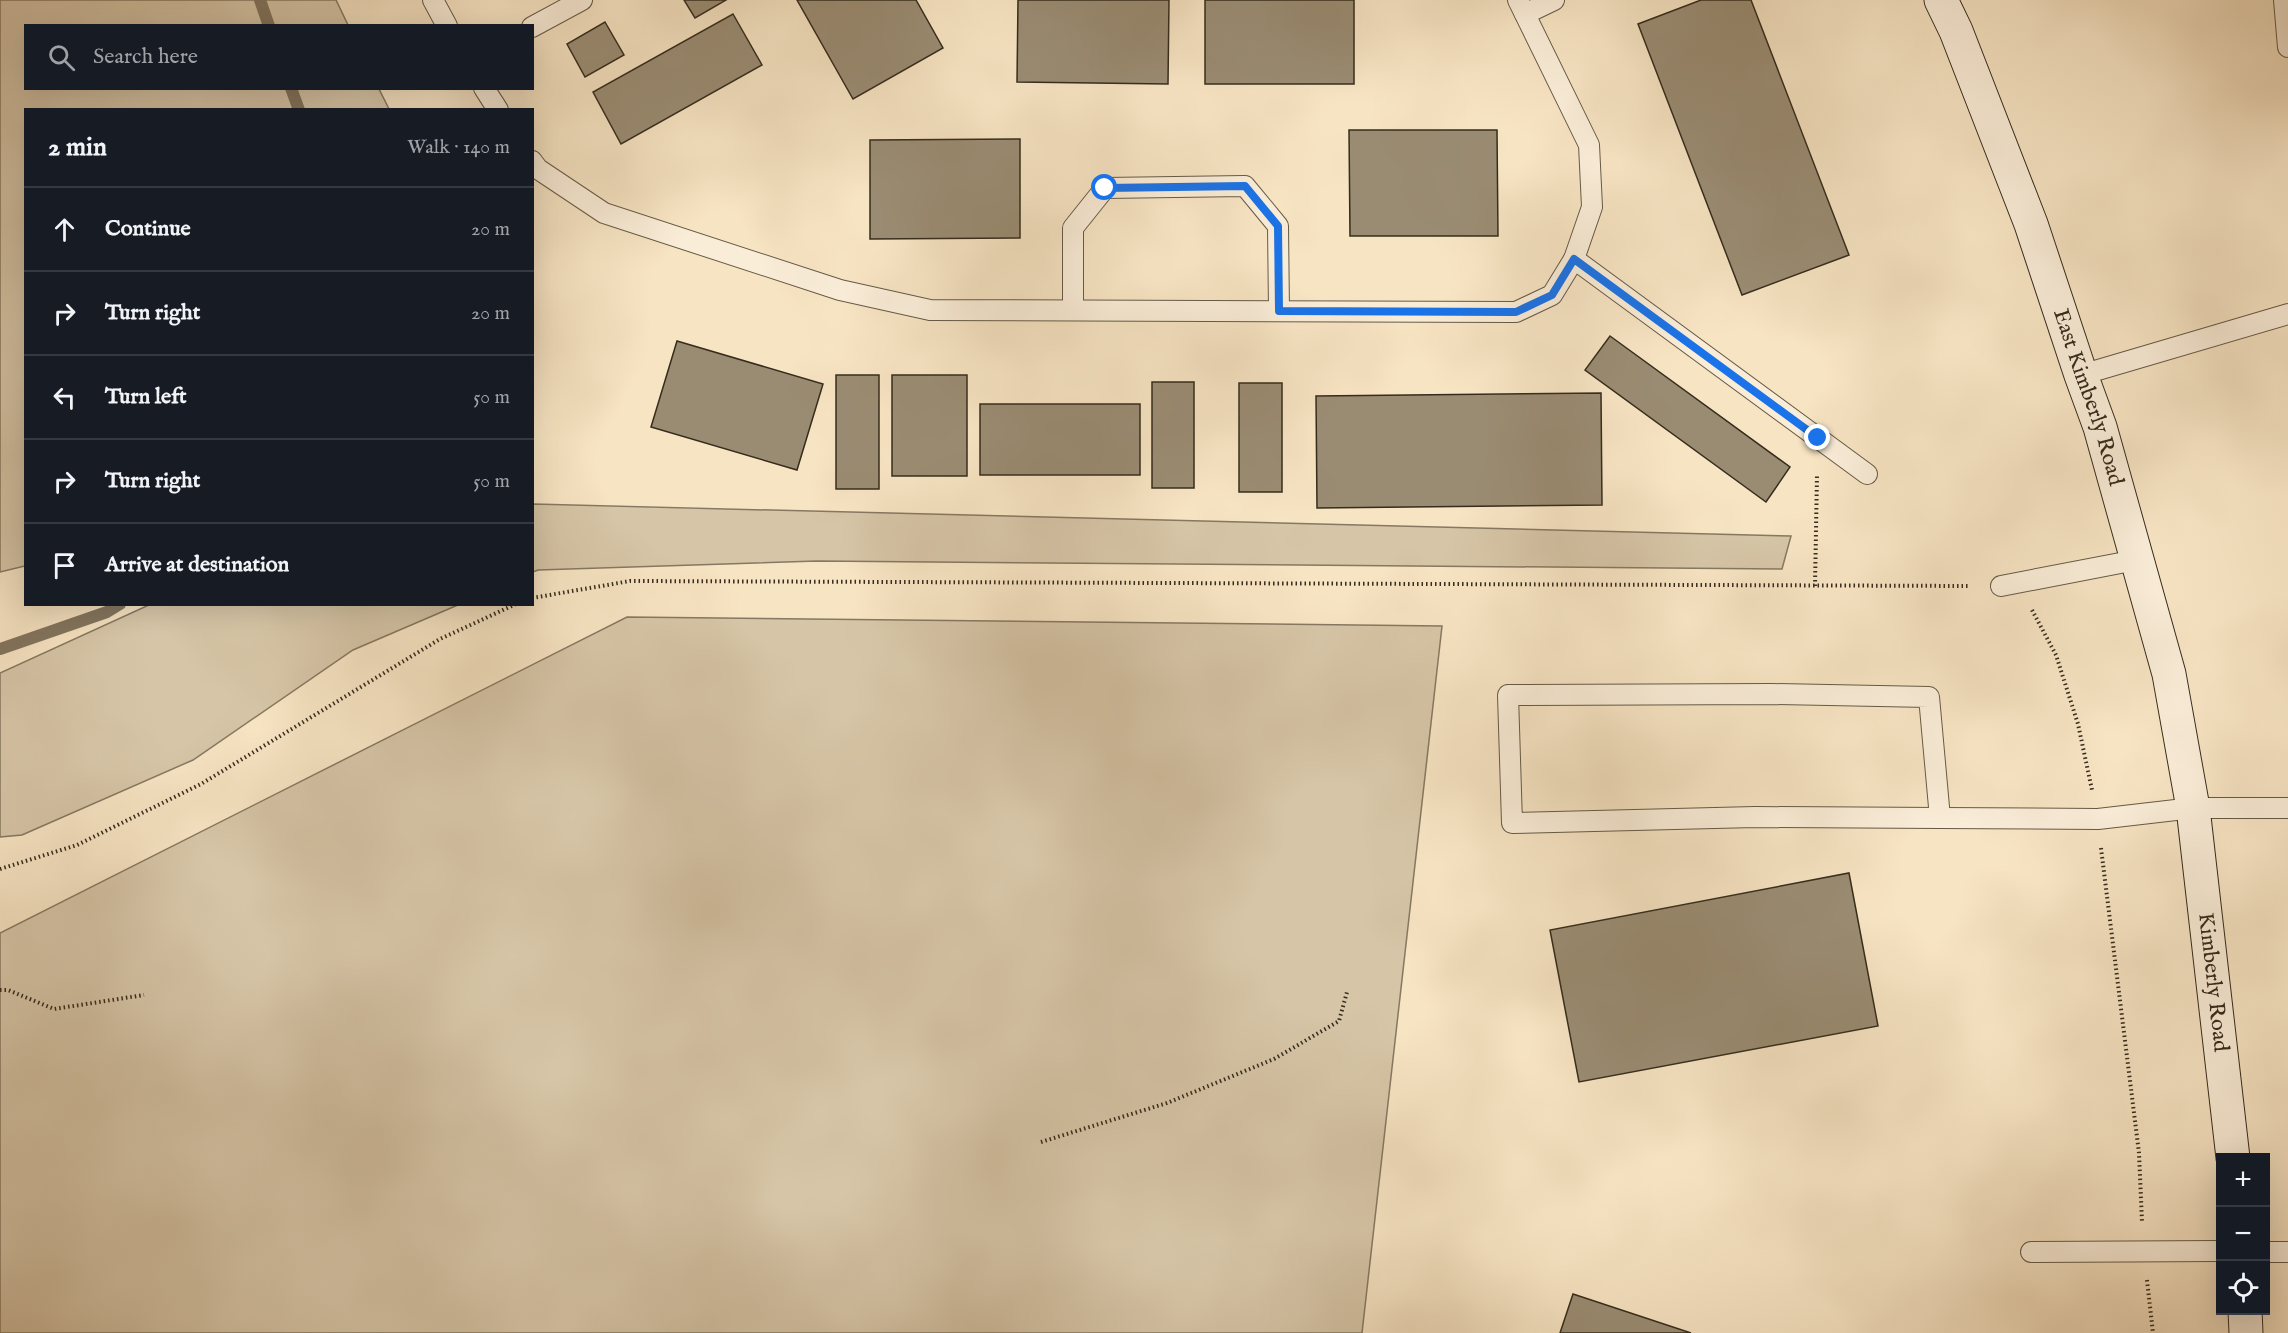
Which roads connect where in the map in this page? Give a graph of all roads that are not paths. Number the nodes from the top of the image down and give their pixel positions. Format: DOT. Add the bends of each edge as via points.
graph roads {
  1 [pos="433,0"];
  2 [pos="582,0"];
  3 [pos="1554,0"];
  4 [pos="1941,0"];
  5 [pos="2284,0"];
  6 [pos="1521,7"];
  7 [pos="446,24"];
  8 [pos="534,26"];
  9 [pos="2288,47"];
  10 [pos="485,90"];
  11 [pos="497,108"];
  12 [pos="534,164"];
  13 [pos="1574,259"];
  14 [pos="1073,310"];
  15 [pos="1279,311"];
  16 [pos="2288,314"];
  17 [pos="2081,375"];
  18 [pos="1867,474"];
  19 [pos="2136,560"];
  20 [pos="2001,586"];
  21 [pos="2193,808"];
  22 [pos="2288,808"];
  23 [pos="1940,818"];
  24 [pos="2232,1153"];
  25 [pos="2216,1251"];
  26 [pos="2031,1252"];
  27 [pos="2270,1252"];
  28 [pos="2288,1252"];
  29 [pos="2245,1315"];
  30 [pos="2246,1333"];
  1 -- 7 [label="lane"];
  2 -- 8 [label="lane"];
  3 -- 6 [label="lane"];
  4 -- 17 [label="main road, East Kimberly Road" via="2031,224"];
  5 -- 9 [label="lane"];
  6 -- 13 [label="lane" via="1589,145 1592,207"];
  10 -- 11 [label="lane"];
  12 -- 14 [label="lane" via="604,213 840,290 930,310"];
  13 -- 15 [label="lane" via="1552,295 1516,312"];
  13 -- 18 [label="lane"];
  14 -- 15 [label="lane"];
  14 -- 15 [label="lane" via="1073,228 1105,188 1245,186 1278,226"];
  16 -- 17 [label="lane"];
  17 -- 19 [label="main road, East Kimberly Road" via="2100,427"];
  19 -- 20 [label="lane"];
  19 -- 21 [label="main road, East Kimberly Road" via="2169,674"];
  21 -- 22 [label="lane"];
  21 -- 23 [label="lane" via="2098,819"];
  21 -- 24 [label="main road, Kimberly Road"];
  23 -- 23 [label="lane" via="1512,823 1508,695 1929,697"];
  25 -- 26 [label="lane"];
  27 -- 28 [label="lane"];
  29 -- 30 [label="main road"];
}
